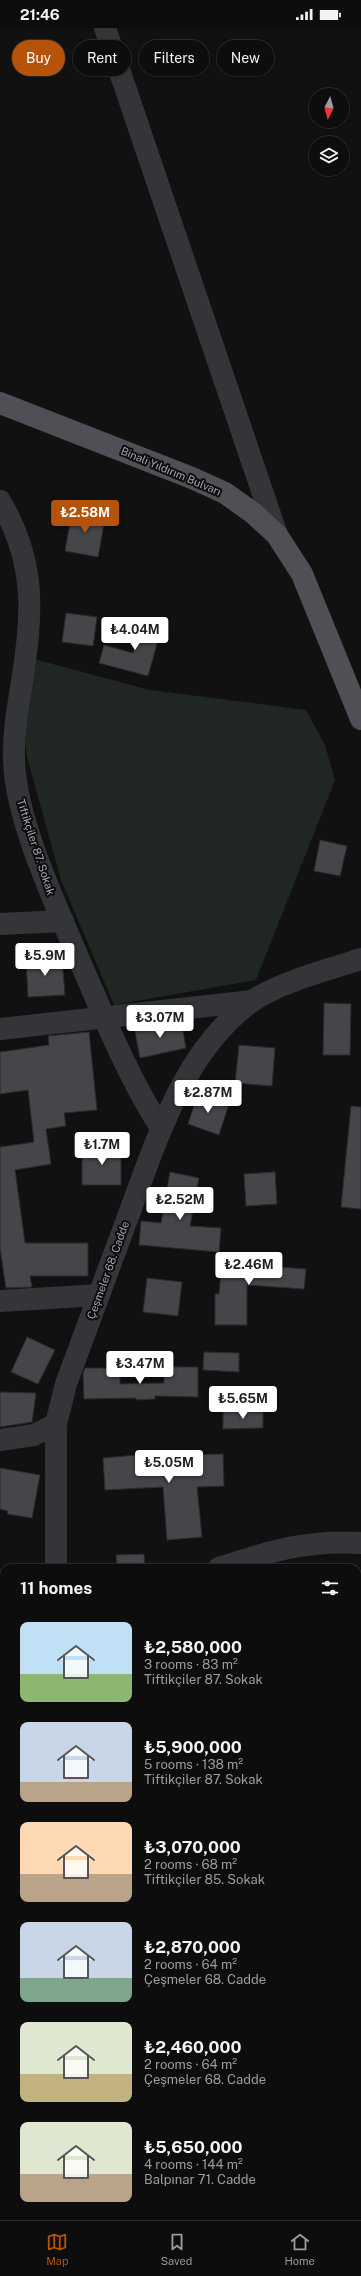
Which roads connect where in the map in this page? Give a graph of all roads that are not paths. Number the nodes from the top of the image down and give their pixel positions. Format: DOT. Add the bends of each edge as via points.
graph roads {
  1 [pos="105,28"];
  2 [pos="0,402"];
  3 [pos="0,500"];
  4 [pos="277,535"];
  5 [pos="361,719"];
  6 [pos="7,761"];
  7 [pos="63,921"];
  8 [pos="0,924"];
  9 [pos="361,959"];
  10 [pos="252,1001"];
  11 [pos="104,1017"];
  12 [pos="0,1029"];
  13 [pos="161,1128"];
  14 [pos="99,1295"];
  15 [pos="0,1301"];
  16 [pos="56,1424"];
  17 [pos="0,1440"];
  18 [pos="361,1543"];
  19 [pos="56,1564"];
  20 [pos="232,1564"];
  1 -- 4 [label="street"];
  2 -- 4 [label="main road, Binali Yıldırım Bulvarı" via="225,493 253,513"];
  3 -- 6 [label="street, Tiftikçiler 87. Sokak" via="13,522 20,545 31,605 15,729"];
  4 -- 5 [label="main road, Binali Yıldırım Bulvarı" via="302,574"];
  6 -- 7 [label="street, Tiftikçiler 87. Sokak" via="27,825"];
  7 -- 8 [label="street"];
  7 -- 11 [label="street, Tiftikçiler 87. Sokak"];
  9 -- 10 [label="street, Çeşmeler 68. Cadde" via="275,989"];
  10 -- 11 [label="street"];
  10 -- 13 [label="street, Çeşmeler 68. Cadde" via="223,1026 202,1052"];
  11 -- 12 [label="street"];
  11 -- 13 [label="street, Tiftikçiler 87. Sokak" via="124,1065"];
  13 -- 14 [label="street, Çeşmeler 68. Cadde"];
  14 -- 15 [label="street"];
  14 -- 16 [label="street, Çeşmeler 68. Cadde" via="66,1384"];
  16 -- 17 [label="street" via="34,1435"];
  16 -- 19 [label="street, Çeşmeler 68. Cadde"];
  18 -- 20 [label="street" via="304,1544 282,1548"];
}
